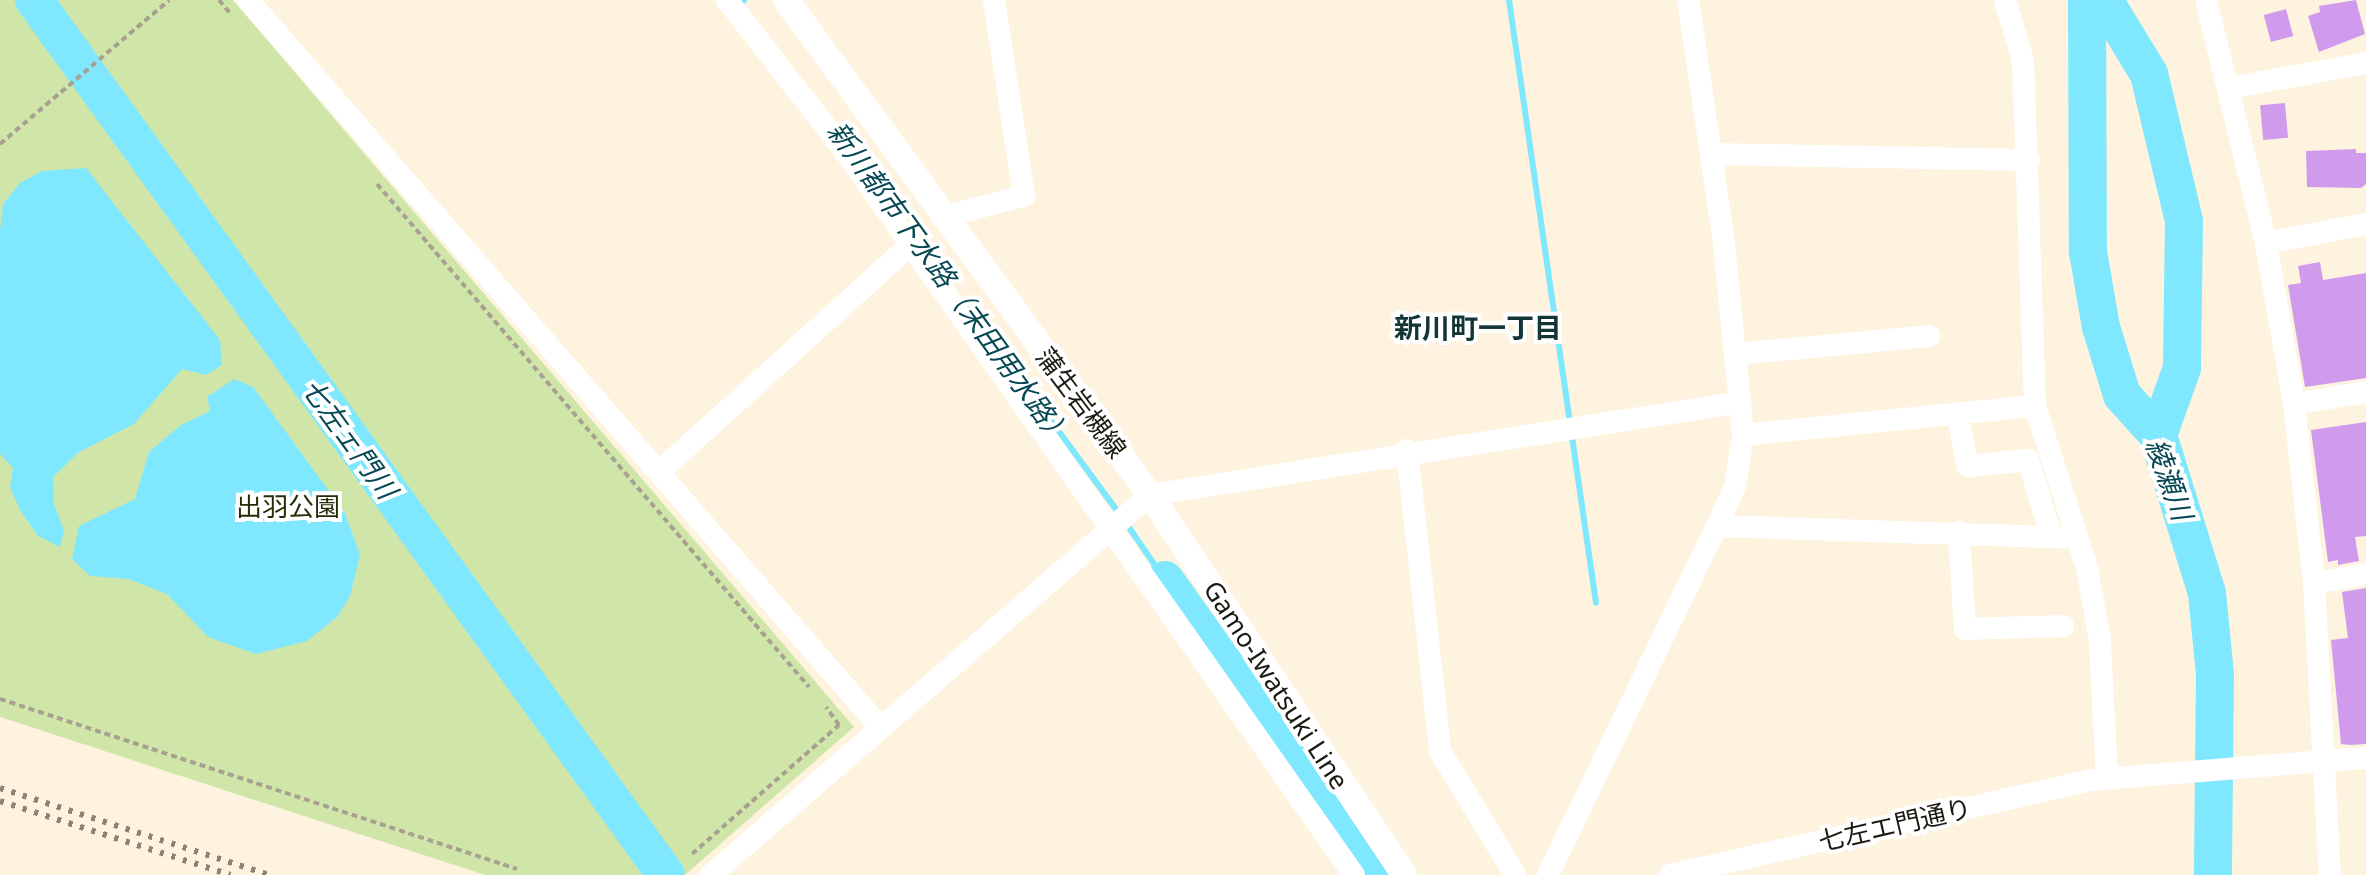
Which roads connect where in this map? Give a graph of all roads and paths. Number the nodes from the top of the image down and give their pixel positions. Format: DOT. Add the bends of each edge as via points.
graph roads {
  1 [pos="169,0"];
  2 [pos="219,0"];
  3 [pos="248,0"];
  4 [pos="727,0"];
  5 [pos="786,0"];
  6 [pos="994,0"];
  7 [pos="1688,0"];
  8 [pos="2005,0"];
  9 [pos="2206,0"];
  10 [pos="239,24"];
  11 [pos="2366,63"];
  12 [pos="2229,88"];
  13 [pos="0,144"];
  14 [pos="1711,154"];
  15 [pos="2029,160"];
  16 [pos="374,181"];
  17 [pos="942,217"];
  18 [pos="2366,224"];
  19 [pos="2266,243"];
  20 [pos="910,245"];
  21 [pos="1929,336"];
  22 [pos="1736,354"];
  23 [pos="2366,392"];
  24 [pos="1741,402"];
  25 [pos="2294,404"];
  26 [pos="2035,406"];
  27 [pos="1957,415"];
  28 [pos="1743,430"];
  29 [pos="1407,450"];
  30 [pos="659,472"];
  31 [pos="1150,495"];
  32 [pos="1112,525"];
  33 [pos="1717,526"];
  34 [pos="1959,532"];
  35 [pos="2051,535"];
  36 [pos="2076,538"];
  37 [pos="2366,574"];
  38 [pos="2314,583"];
  39 [pos="2063,626"];
  40 [pos="809,687"];
  41 [pos="0,699"];
  42 [pos="826,707"];
  43 [pos="880,727"];
  44 [pos="2366,758"];
  45 [pos="2314,765"];
  46 [pos="2113,777"];
  47 [pos="692,854"];
  48 [pos="1738,868"];
  49 [pos="517,869"];
  50 [pos="711,875"];
  51 [pos="1354,875"];
  52 [pos="1404,875"];
  53 [pos="1515,875"];
  54 [pos="1548,875"];
  55 [pos="1670,875"];
  56 [pos="2330,875"];
  1 -- 13 [label="path"];
  2 -- 10 [label="path"];
  3 -- 30 [label="street"];
  4 -- 20 [label="street" via="842,147"];
  5 -- 17 [label="main road, 蒲生岩槻線"];
  6 -- 17 [label="street" via="1024,196"];
  7 -- 14 [label="street"];
  8 -- 15 [label="street" via="2023,60"];
  9 -- 12 [label="street"];
  11 -- 12 [label="street"];
  12 -- 19 [label="street"];
  14 -- 15 [label="street"];
  14 -- 22 [label="street"];
  15 -- 26 [label="street"];
  16 -- 40 [label="path"];
  17 -- 31 [label="main road, 蒲生岩槻線"];
  18 -- 19 [label="street"];
  19 -- 25 [label="street"];
  20 -- 30 [label="street"];
  20 -- 32 [label="street"];
  21 -- 22 [label="street"];
  22 -- 24 [label="street"];
  23 -- 25 [label="street"];
  24 -- 28 [label="street"];
  24 -- 29 [label="street"];
  25 -- 38 [label="street"];
  26 -- 27 [label="street"];
  26 -- 36 [label="street"];
  27 -- 28 [label="street"];
  27 -- 35 [label="street" via="1968,466 2028,460"];
  28 -- 33 [label="street" via="1735,486"];
  29 -- 31 [label="street"];
  29 -- 53 [label="street" via="1440,751"];
  30 -- 43 [label="street"];
  31 -- 32 [label="street"];
  31 -- 52 [label="main road, Gamo-Iwatsuki Line"];
  32 -- 43 [label="street"];
  32 -- 51 [label="street"];
  33 -- 34 [label="street"];
  33 -- 54 [label="street"];
  34 -- 35 [label="street"];
  34 -- 39 [label="street" via="1965,629"];
  35 -- 36 [label="street"];
  36 -- 46 [label="street" via="2100,641"];
  37 -- 38 [label="street"];
  38 -- 45 [label="street"];
  41 -- 49 [label="path"];
  42 -- 47 [label="path" via="839,725"];
  43 -- 50 [label="street"];
  44 -- 45 [label="street, 七左エ門通り"];
  45 -- 46 [label="street, 七左エ門通り"];
  45 -- 56 [label="street"];
  46 -- 48 [label="street, 七左エ門通り"];
  48 -- 55 [label="street, 七左エ門通り"];
}
